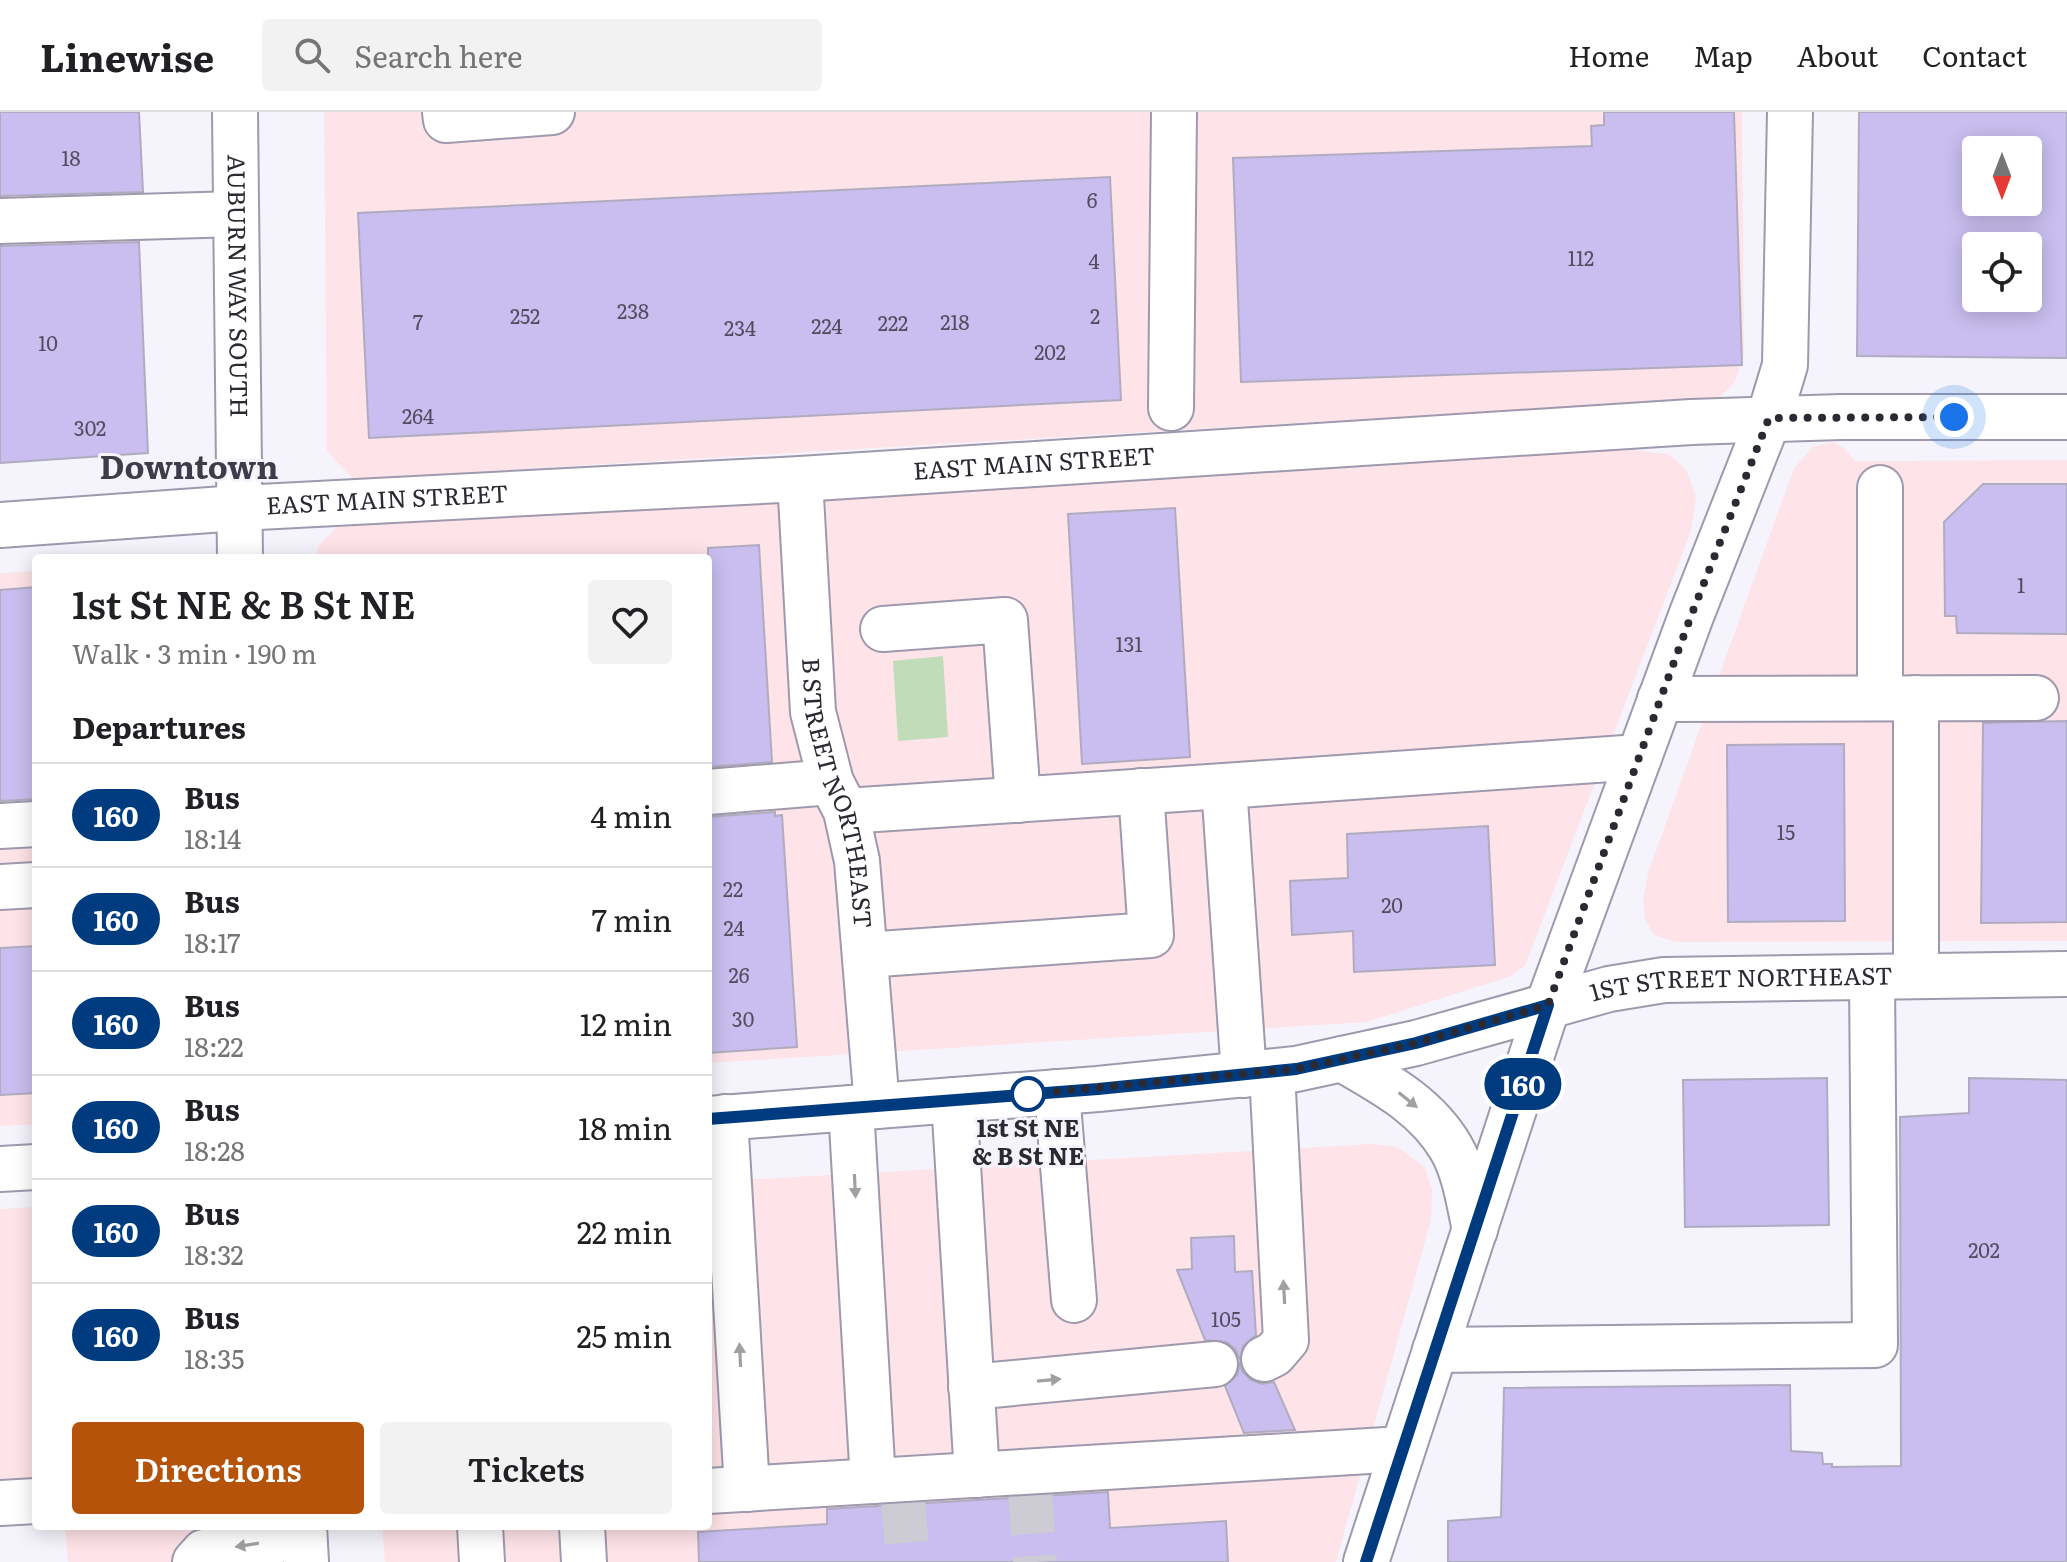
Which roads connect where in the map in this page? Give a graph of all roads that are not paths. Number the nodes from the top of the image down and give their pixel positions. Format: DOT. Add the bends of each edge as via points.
graph roads {
  1 [pos="235,112"];
  2 [pos="552,112"];
  3 [pos="1174,112"];
  4 [pos="1790,112"];
  5 [pos="446,116"];
  6 [pos="236,214"];
  7 [pos="0,221"];
  8 [pos="1171,408"];
  9 [pos="2067,417"];
  10 [pos="1769,418"];
  11 [pos="800,479"];
  12 [pos="1880,488"];
  13 [pos="238,508"];
  14 [pos="0,525"];
  15 [pos="240,554"];
  16 [pos="883,629"];
  17 [pos="1898,698"];
  18 [pos="2036,698"];
  19 [pos="1660,699"];
  20 [pos="1639,757"];
  21 [pos="1224,786"];
  22 [pos="1141,791"];
  23 [pos="712,792"];
  24 [pos="839,796"];
  25 [pos="1018,800"];
  26 [pos="32,824"];
  27 [pos="0,826"];
  28 [pos="32,885"];
  29 [pos="0,887"];
  30 [pos="865,955"];
  31 [pos="2067,974"];
  32 [pos="1916,976"];
  33 [pos="1872,977"];
  34 [pos="1548,1005"];
  35 [pos="1342,1059"];
  36 [pos="1258,1073"];
  37 [pos="1057,1092"];
  38 [pos="954,1100"];
  39 [pos="864,1107"];
  40 [pos="717,1118"];
  41 [pos="32,1167"];
  42 [pos="0,1169"];
  43 [pos="1475,1230"];
  44 [pos="1074,1300"];
  45 [pos="1435,1350"];
  46 [pos="1264,1359"];
  47 [pos="1215,1364"];
  48 [pos="971,1387"];
  49 [pos="726,1413"];
  50 [pos="1402,1449"];
  51 [pos="977,1475"];
  52 [pos="892,1486"];
  53 [pos="728,1490"];
  54 [pos="32,1501"];
  55 [pos="0,1503"];
  56 [pos="480,1530"];
  57 [pos="582,1530"];
  58 [pos="305,1541"];
  59 [pos="195,1562"];
  60 [pos="482,1562"];
  61 [pos="584,1562"];
  62 [pos="1366,1562"];
  1 -- 6 [label="main road, AUBURN WAY SOUTH"];
  2 -- 5 [label="main road"];
  3 -- 8 [label="main road"];
  4 -- 10 [label="main road" via="1785,365"];
  6 -- 7 [label="main road"];
  6 -- 13 [label="main road, AUBURN WAY SOUTH"];
  9 -- 10 [label="main road, EAST MAIN STREET"];
  10 -- 11 [label="main road, EAST MAIN STREET"];
  10 -- 19 [label="main road"];
  11 -- 13 [label="main road, EAST MAIN STREET"];
  11 -- 24 [label="main road, B STREET NORTHEAST" via="813,712"];
  12 -- 17 [label="main road"];
  13 -- 14 [label="main road, EAST MAIN STREET"];
  13 -- 15 [label="main road, AUBURN WAY SOUTH"];
  16 -- 25 [label="main road" via="1005,620"];
  17 -- 18 [label="main road"];
  17 -- 19 [label="main road"];
  17 -- 32 [label="main road"];
  19 -- 20 [label="main road"];
  20 -- 21 [label="main road"];
  20 -- 34 [label="main road"];
  21 -- 22 [label="main road"];
  21 -- 36 [label="main road"];
  22 -- 25 [label="main road"];
  22 -- 30 [label="main road" via="1151,935"];
  23 -- 24 [label="main road"];
  24 -- 25 [label="main road"];
  24 -- 30 [label="main road, B STREET NORTHEAST" via="857,861"];
  26 -- 27 [label="main road"];
  28 -- 29 [label="main road"];
  30 -- 39 [label="main road, B STREET NORTHEAST"];
  31 -- 32 [label="main road, 1ST STREET NORTHEAST"];
  32 -- 33 [label="main road, 1ST STREET NORTHEAST"];
  33 -- 34 [label="main road, 1ST STREET NORTHEAST" via="1664,980"];
  33 -- 45 [label="main road" via="1875,1345"];
  34 -- 35 [label="main road, 1ST STREET NORTHEAST"];
  34 -- 43 [label="main road"];
  35 -- 36 [label="main road, 1ST STREET NORTHEAST"];
  35 -- 43 [label="main road, one-way" via="1402,1094 1432,1121 1452,1149"];
  36 -- 37 [label="main road, 1ST STREET NORTHEAST"];
  46 -- 36 [label="main road, one-way" via="1286,1340"];
  37 -- 38 [label="main road, 1ST STREET NORTHEAST"];
  37 -- 44 [label="main road"];
  38 -- 39 [label="main road, 1ST STREET NORTHEAST"];
  38 -- 48 [label="main road"];
  39 -- 40 [label="main road, 1ST STREET NORTHEAST"];
  39 -- 52 [label="main road, B STREET NORTHEAST, one-way"];
  49 -- 40 [label="main road, one-way"];
  41 -- 42 [label="main road"];
  43 -- 45 [label="main road"];
  45 -- 50 [label="main road"];
  48 -- 47 [label="main road, one-way"];
  48 -- 51 [label="main road"];
  49 -- 53 [label="main road"];
  50 -- 51 [label="main road" via="1030,1481"];
  50 -- 62 [label="main road"];
  51 -- 52 [label="main road"];
  52 -- 53 [label="main road"];
  54 -- 55 [label="main road"];
  56 -- 60 [label="main road"];
  57 -- 61 [label="main road"];
  58 -- 59 [label="main road, one-way" via="204,1552"];
}
